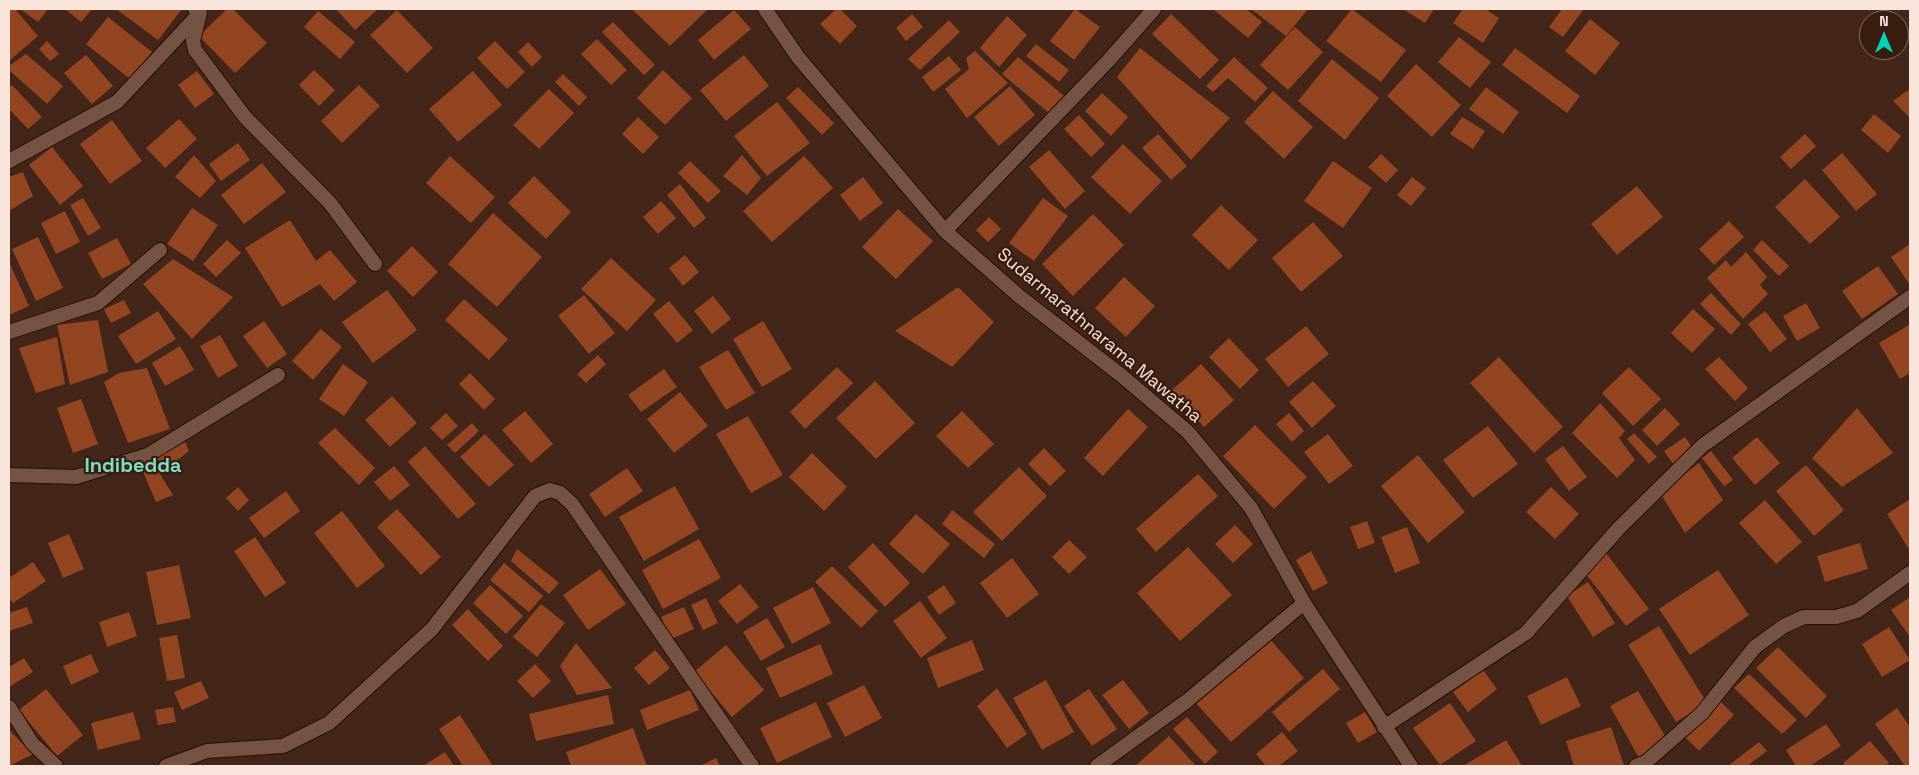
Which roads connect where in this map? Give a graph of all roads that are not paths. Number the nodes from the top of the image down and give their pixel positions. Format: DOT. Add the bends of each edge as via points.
graph roads {
  1 [pos="765,9"];
  2 [pos="1154,9"];
  3 [pos="199,10"];
  4 [pos="9,161"];
  5 [pos="945,231"];
  6 [pos="160,250"];
  7 [pos="375,264"];
  8 [pos="1910,298"];
  9 [pos="9,332"];
  10 [pos="278,375"];
  11 [pos="9,475"];
  12 [pos="1910,573"];
  13 [pos="1304,603"];
  14 [pos="9,707"];
  15 [pos="1384,727"];
  16 [pos="56,766"];
  17 [pos="166,766"];
  18 [pos="752,766"];
  19 [pos="1097,766"];
  20 [pos="1411,766"];
  21 [pos="1636,766"];
  1 -- 5 [label="street, Sudarmarathnarama Mawatha" via="798,57"];
  2 -- 5 [label="street"];
  3 -- 4 [label="street" via="117,102"];
  3 -- 7 [label="street" via="193,41 195,50 245,118 330,203"];
  5 -- 13 [label="street, Sudarmarathnarama Mawatha" via="1019,296 1188,432 1251,508"];
  6 -- 9 [label="street" via="98,303"];
  8 -- 15 [label="street" via="1702,446 1619,528 1526,633"];
  10 -- 11 [label="street" via="148,455 76,478"];
  12 -- 21 [label="street" via="1857,611 1836,617 1804,617 1784,626 1755,648 1702,713 1646,762"];
  13 -- 15 [label="street, Sudarmarathnarama Mawatha"];
  13 -- 19 [label="street" via="1188,701"];
  14 -- 16 [label="street" via="32,743"];
  15 -- 20 [label="street, Sudarmarathnarama Mawatha"];
  17 -- 18 [label="street" via="207,750 283,746 329,723 432,629 535,496 550,490 560,493 572,504"];
}
